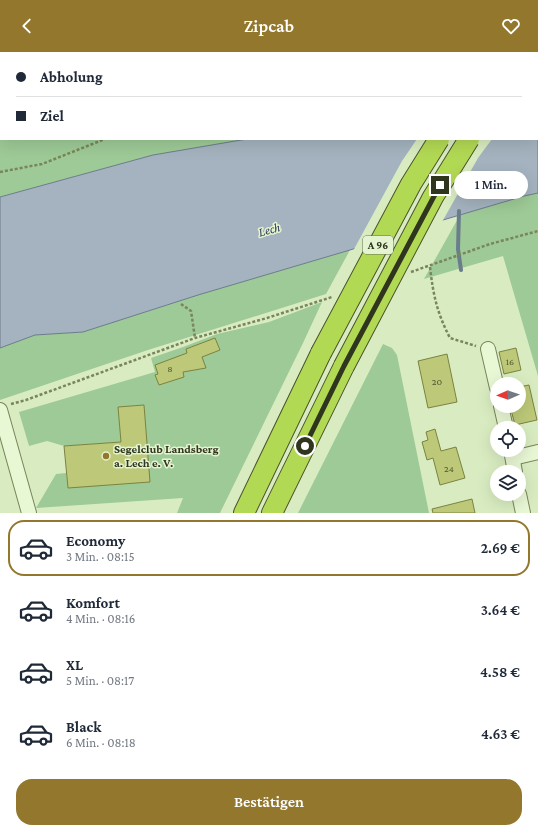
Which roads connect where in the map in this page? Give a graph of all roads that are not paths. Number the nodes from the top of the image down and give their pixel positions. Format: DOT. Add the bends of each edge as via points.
graph roads {
  1 [pos="438,140"];
  2 [pos="468,140"];
  3 [pos="488,349"];
  4 [pos="494,377"];
  5 [pos="3,408"];
  6 [pos="2,424"];
  7 [pos="538,452"];
  8 [pos="513,460"];
  9 [pos="520,501"];
  10 [pos="29,513"];
  11 [pos="244,513"];
  12 [pos="272,513"];
  13 [pos="523,513"];
  1 -- 11 [label="highway, A 96, bridge" via="411,184 321,353"];
  2 -- 12 [label="highway, A 96, bridge" via="433,197 344,366"];
  3 -- 4 [label="street"];
  5 -- 6 [label="street"];
  6 -- 10 [label="street"];
  7 -- 8 [label="street"];
  9 -- 13 [label="street"];
}
